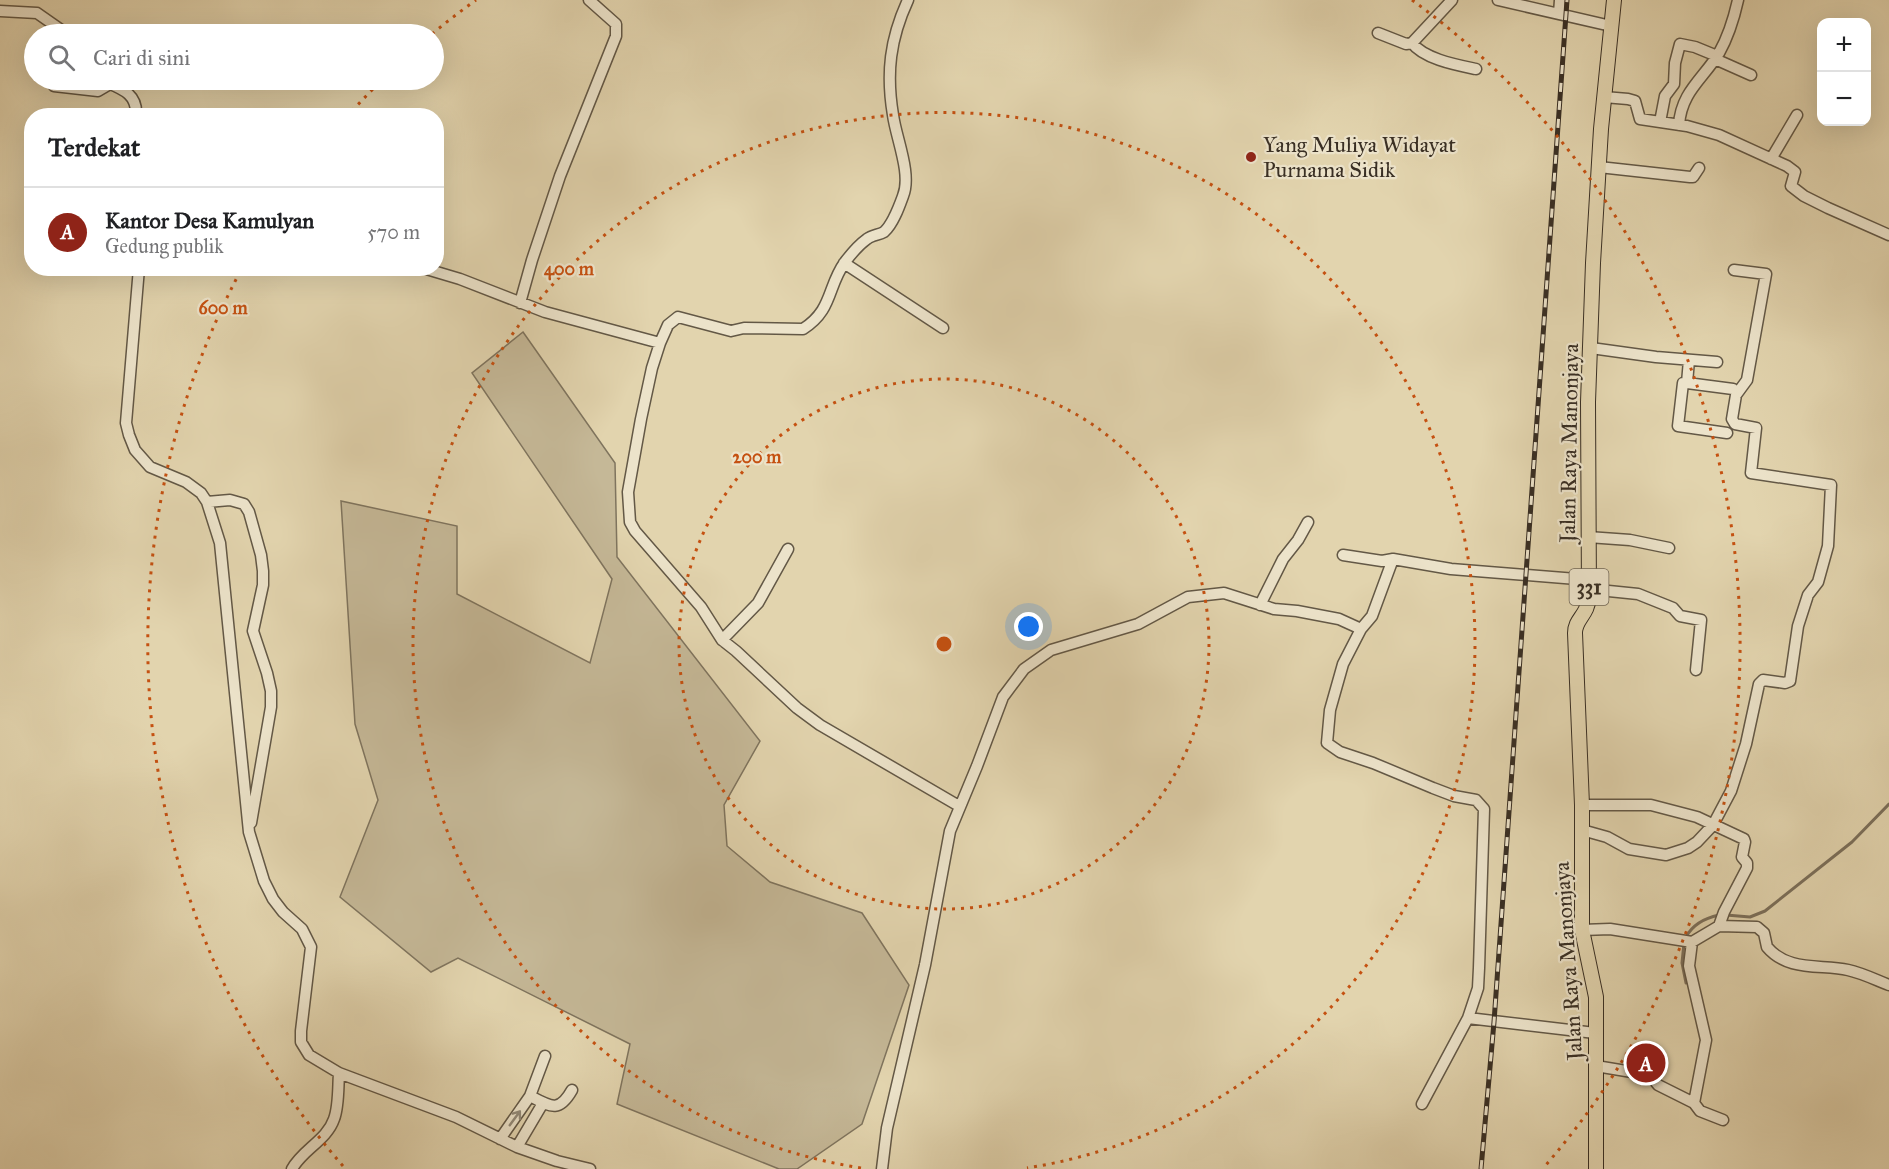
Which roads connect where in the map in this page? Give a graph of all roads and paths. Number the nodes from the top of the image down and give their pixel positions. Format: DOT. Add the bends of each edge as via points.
graph roads {
  1 [pos="589,0"];
  2 [pos="908,0"];
  3 [pos="1452,0"];
  4 [pos="1498,0"];
  5 [pos="1560,0"];
  6 [pos="1614,0"];
  7 [pos="1738,0"];
  8 [pos="0,11"];
  9 [pos="1559,14"];
  10 [pos="53,24"];
  11 [pos="1611,26"];
  12 [pos="1378,33"];
  13 [pos="1412,43"];
  14 [pos="1716,57"];
  15 [pos="1476,69"];
  16 [pos="1751,75"];
  17 [pos="123,90"];
  18 [pos="1604,97"];
  19 [pos="136,108"];
  20 [pos="1797,115"];
  21 [pos="1660,122"];
  22 [pos="1679,125"];
  23 [pos="1771,159"];
  24 [pos="1599,166"];
  25 [pos="1699,168"];
  26 [pos="1889,235"];
  27 [pos="844,263"];
  28 [pos="1734,270"];
  29 [pos="444,274"];
  30 [pos="138,276"];
  31 [pos="520,303"];
  32 [pos="943,328"];
  33 [pos="660,343"];
  34 [pos="1591,348"];
  35 [pos="1689,360"];
  36 [pos="1718,362"];
  37 [pos="1687,383"];
  38 [pos="1733,389"];
  39 [pos="1727,433"];
  40 [pos="207,502"];
  41 [pos="1308,522"];
  42 [pos="1588,537"];
  43 [pos="1669,548"];
  44 [pos="788,549"];
  45 [pos="1343,555"];
  46 [pos="1393,559"];
  47 [pos="1589,584"];
  48 [pos="1260,605"];
  49 [pos="1361,629"];
  50 [pos="722,640"];
  51 [pos="1696,670"];
  52 [pos="1582,805"];
  53 [pos="959,806"];
  54 [pos="1713,825"];
  55 [pos="1582,830"];
  56 [pos="249,832"];
  57 [pos="1722,918"];
  58 [pos="1582,930"];
  59 [pos="1692,942"];
  60 [pos="1889,985"];
  61 [pos="1468,1018"];
  62 [pos="1596,1033"];
  63 [pos="544,1056"];
  64 [pos="1596,1066"];
  65 [pos="339,1073"];
  66 [pos="572,1090"];
  67 [pos="530,1096"];
  68 [pos="543,1103"];
  69 [pos="1694,1103"];
  70 [pos="1422,1104"];
  71 [pos="1723,1120"];
  72 [pos="500,1139"];
  73 [pos="517,1147"];
  74 [pos="292,1169"];
  75 [pos="590,1169"];
  76 [pos="882,1169"];
  77 [pos="1596,1169"];
  1 -- 31 [label="street" via="616,24 616,36 560,176"];
  2 -- 27 [label="street" via="888,72 905,193 885,231 868,238"];
  3 -- 13 [label="street"];
  4 -- 9 [label="street"];
  5 -- 9 [label="street"];
  6 -- 11 [label="main road, Jalan Raya Manonjaya / 331"];
  7 -- 14 [label="street"];
  8 -- 10 [label="street" via="37,12"];
  9 -- 11 [label="street"];
  11 -- 18 [label="main road, Jalan Raya Manonjaya / 331"];
  12 -- 13 [label="street"];
  13 -- 15 [label="street" via="1444,61"];
  14 -- 16 [label="street"];
  14 -- 21 [label="street" via="1680,44 1674,84 1665,96"];
  14 -- 22 [label="street" via="1685,98"];
  17 -- 19 [label="street" via="134,98"];
  18 -- 21 [label="street" via="1635,101 1639,118"];
  18 -- 24 [label="main road, Jalan Raya Manonjaya / 331"];
  20 -- 23 [label="street"];
  21 -- 22 [label="street"];
  22 -- 23 [label="street" via="1719,135"];
  23 -- 26 [label="street" via="1794,171 1791,186 1804,196"];
  24 -- 25 [label="street" via="1690,177"];
  24 -- 34 [label="main road, Jalan Raya Manonjaya / 331"];
  27 -- 32 [label="street"];
  27 -- 33 [label="street" via="821,314 803,329 731,331 678,317 668,325"];
  28 -- 54 [label="street" via="1766,274 1747,380 1736,395 1732,419 1735,424 1756,428 1751,473 1831,485 1828,546 1818,582 1808,595 1798,626 1791,679 1785,683 1763,680 1759,684 1738,770"];
  29 -- 31 [label="street"];
  30 -- 40 [label="street" via="126,423 129,435 135,450 150,467 194,487"];
  31 -- 33 [label="street"];
  33 -- 50 [label="street" via="628,492 630,522 701,607"];
  34 -- 35 [label="street"];
  34 -- 42 [label="main road, Jalan Raya Manonjaya / 331"];
  35 -- 36 [label="street"];
  35 -- 37 [label="street"];
  37 -- 38 [label="street"];
  37 -- 39 [label="street" via="1683,383 1678,426"];
  40 -- 56 [label="street" via="220,543"];
  40 -- 56 [label="street" via="242,502 261,555 263,585 253,632 267,673 271,707"];
  41 -- 48 [label="street" via="1276,570"];
  42 -- 43 [label="street"];
  42 -- 47 [label="main road, Jalan Raya Manonjaya / 331"];
  44 -- 50 [label="street" via="758,603"];
  45 -- 46 [label="street"];
  46 -- 47 [label="street"];
  46 -- 49 [label="street" via="1372,616"];
  47 -- 51 [label="street" via="1638,594 1672,608 1680,616 1701,620"];
  47 -- 52 [label="main road, Jalan Raya Manonjaya / 331" via="1588,606 1575,628"];
  48 -- 49 [label="street" via="1339,619"];
  48 -- 53 [label="street" via="1224,593 1188,597 1138,624 1039,657 1024,669 1003,697"];
  49 -- 61 [label="street" via="1343,664 1330,710 1327,743 1348,756 1433,789 1476,800 1484,809 1478,988"];
  50 -- 53 [label="street" via="808,716"];
  52 -- 54 [label="street" via="1651,805"];
  52 -- 55 [label="main road, Jalan Raya Manonjaya / 331"];
  53 -- 76 [label="street" via="947,843 925,965 887,1128"];
  54 -- 55 [label="street" via="1692,846 1669,855 1632,850"];
  54 -- 57 [label="street" via="1745,841 1742,856 1748,866"];
  55 -- 58 [label="main road, Jalan Raya Manonjaya / 331"];
  56 -- 65 [label="street" via="273,898 302,929 311,947 301,1031 304,1049"];
  57 -- 59 [label="street"];
  57 -- 60 [label="street" via="1757,927 1764,933 1767,947 1780,958 1800,965 1849,970"];
  58 -- 59 [label="street" via="1611,929"];
  58 -- 62 [label="main road, Jalan Raya Manonjaya / 331" via="1596,997"];
  59 -- 69 [label="street" via="1689,966 1706,1040"];
  61 -- 62 [label="street"];
  61 -- 70 [label="street"];
  62 -- 64 [label="main road, Jalan Raya Manonjaya / 331"];
  63 -- 67 [label="street"];
  64 -- 69 [label="street" via="1648,1075 1658,1085"];
  64 -- 77 [label="main road, Jalan Raya Manonjaya / 331"];
  65 -- 72 [label="street" via="456,1117"];
  65 -- 74 [label="street" via="335,1119"];
  66 -- 68 [label="street" via="558,1106"];
  67 -- 68 [label="street"];
  72 -- 67 [label="street, one-way"];
  68 -- 73 [label="street"];
  69 -- 71 [label="street" via="1700,1111"];
  72 -- 73 [label="street"];
  73 -- 75 [label="street"];
}
